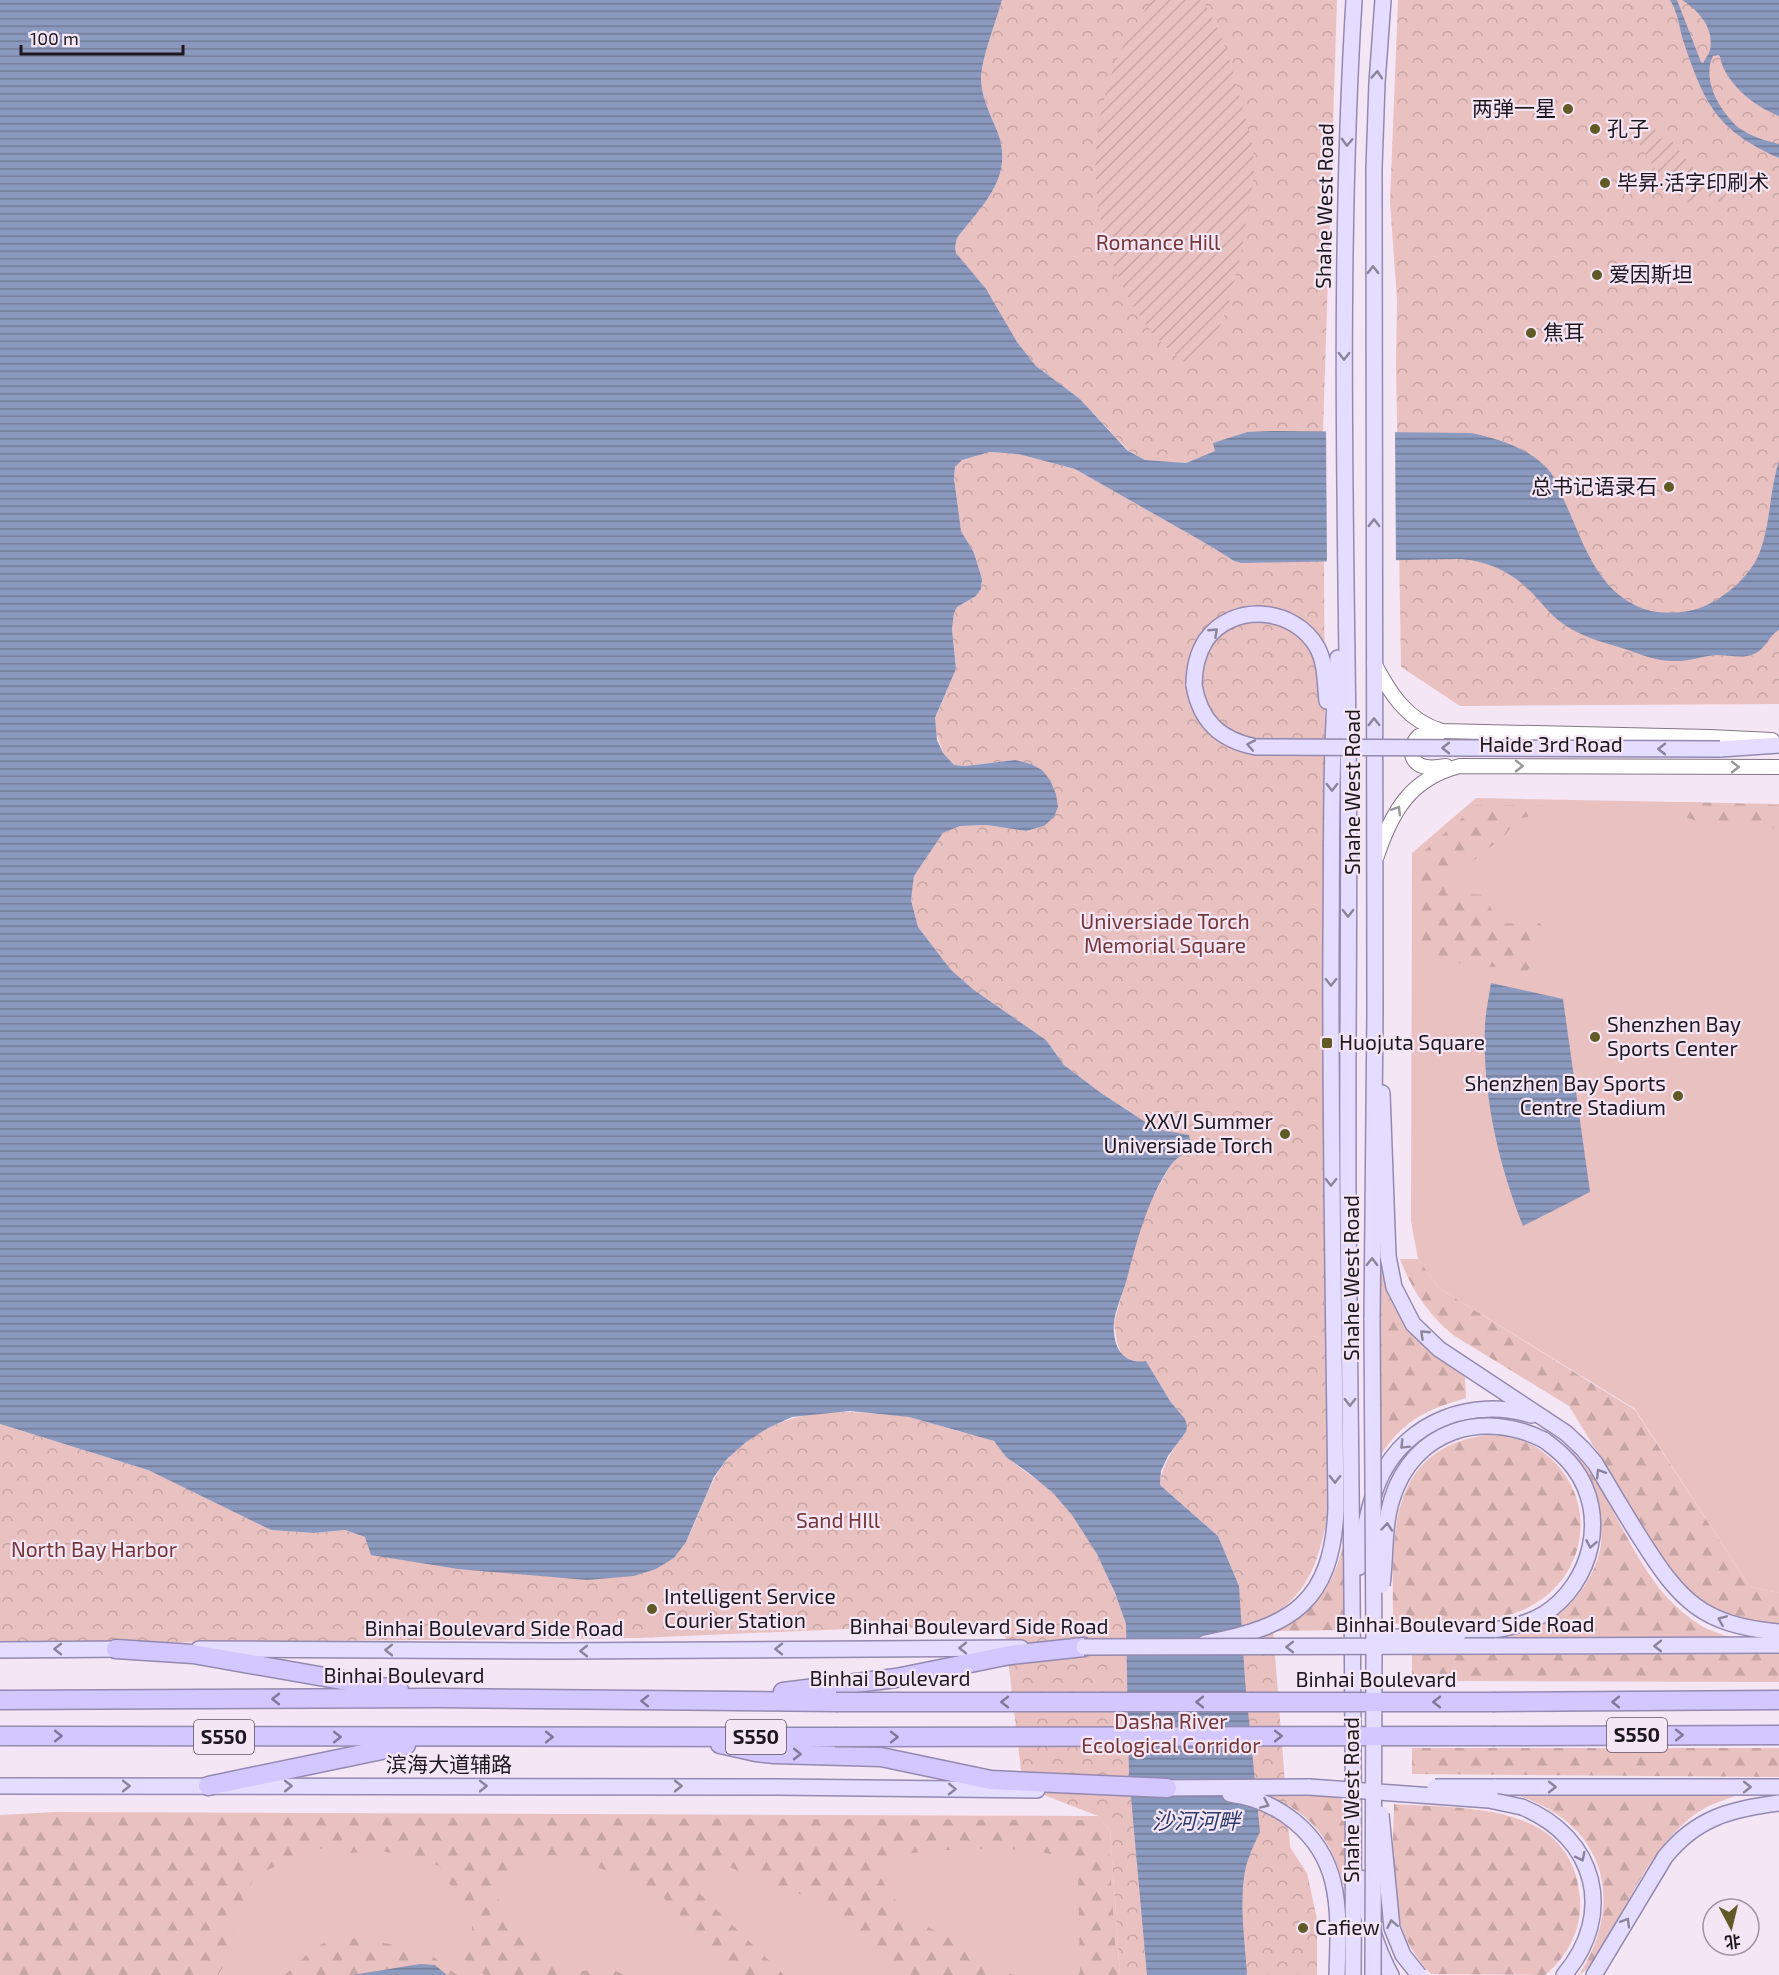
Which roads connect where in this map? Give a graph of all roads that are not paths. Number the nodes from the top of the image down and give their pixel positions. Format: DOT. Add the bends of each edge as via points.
graph roads {
  1 [pos="1354,0"];
  2 [pos="1383,0"];
  3 [pos="1345,582"];
  4 [pos="1374,663"];
  5 [pos="1459,733"];
  6 [pos="1779,743"];
  7 [pos="1333,745"];
  8 [pos="1757,747"];
  9 [pos="1460,766"];
  10 [pos="1757,767"];
  11 [pos="1779,767"];
  12 [pos="1374,864"];
  13 [pos="1375,1012"];
  14 [pos="1331,1061"];
  15 [pos="1348,1186"];
  16 [pos="1548,1421"];
  17 [pos="1779,1632"];
  18 [pos="1352,1637"];
  19 [pos="1319,1646"];
  20 [pos="1779,1646"];
  21 [pos="1084,1647"];
  22 [pos="1166,1647"];
  23 [pos="1374,1648"];
  24 [pos="116,1649"];
  25 [pos="0,1650"];
  26 [pos="836,1694"];
  27 [pos="439,1698"];
  28 [pos="0,1700"];
  29 [pos="1779,1700"];
  30 [pos="1779,1734"];
  31 [pos="0,1736"];
  32 [pos="448,1737"];
  33 [pos="835,1746"];
  34 [pos="1373,1746"];
  35 [pos="0,1786"];
  36 [pos="68,1786"];
  37 [pos="208,1786"];
  38 [pos="1310,1787"];
  39 [pos="1779,1787"];
  40 [pos="1167,1788"];
  41 [pos="0,1796"];
  42 [pos="1779,1803"];
  43 [pos="1354,1819"];
  44 [pos="1595,1974"];
  45 [pos="1338,1975"];
  46 [pos="1353,1975"];
  47 [pos="1373,1975"];
  48 [pos="1391,1975"];
  49 [pos="1419,1975"];
  50 [pos="1564,1975"];
  1 -- 3 [label="main road, Shahe West Road, one-way" via="1344,227"];
  4 -- 2 [label="main road, Shahe West Road, one-way" via="1374,168"];
  3 -- 7 [label="main road"];
  3 -- 15 [label="main road, Shahe West Road, one-way"];
  4 -- 5 [label="main road, Haide 3rd Road" via="1391,693 1412,716 1430,728"];
  12 -- 4 [label="main road, Shahe West Road, one-way"];
  5 -- 6 [label="main road, Haide 3rd Road" via="1710,737"];
  5 -- 9 [label="main road" via="1423,734 1411,749 1415,761 1423,766"];
  6 -- 8 [label="main road"];
  8 -- 7 [label="main road, one-way, bridge" via="1256,747 1227,737 1209,723 1199,707 1194,685 1196,661 1206,640 1221,626 1244,615 1279,616 1305,632 1320,655"];
  7 -- 14 [label="main road, one-way"];
  8 -- 10 [label="main road"];
  9 -- 10 [label="main road, Haide 3rd Road, one-way"];
  12 -- 9 [label="main road, Haide 3rd Road, one-way" via="1388,826 1408,795 1438,773"];
  10 -- 11 [label="main road, Haide 3rd Road"];
  12 -- 13 [label="main road, Shahe West Road"];
  16 -- 13 [label="main road, one-way" via="1439,1349 1413,1324 1395,1287 1388,1256 1384,1113"];
  23 -- 13 [label="main road, Shahe West Road, one-way, bridge"];
  14 -- 15 [label="main road"];
  14 -- 22 [label="main road, one-way, bridge" via="1335,1524 1327,1568 1301,1605 1261,1630"];
  15 -- 18 [label="main road, Shahe West Road, one-way"];
  17 -- 16 [label="main road, one-way" via="1733,1625 1685,1599 1661,1571 1583,1449"];
  16 -- 18 [label="main road, one-way" via="1496,1408 1474,1409 1433,1423 1398,1451 1380,1478 1372,1501 1361,1551"];
  18 -- 43 [label="main road, Shahe West Road"];
  20 -- 19 [label="main road, Binhai Boulevard Side Road, one-way, bridge"];
  19 -- 22 [label="main road, Binhai Boulevard Side Road, one-way, bridge"];
  23 -- 19 [label="main road, one-way, bridge" via="1383,1579 1388,1516 1398,1484 1419,1454 1433,1442 1459,1430 1491,1425 1528,1432 1559,1451 1575,1469 1590,1502 1592,1537 1581,1575 1558,1603 1527,1622 1495,1629 1402,1636"];
  21 -- 22 [label="main road, Binhai Boulevard Side Road, bridge"];
  21 -- 24 [label="main road, Binhai Boulevard Side Road, one-way"];
  21 -- 26 [label="highway" via="1010,1655"];
  23 -- 34 [label="main road, Shahe West Road, bridge"];
  24 -- 25 [label="main road, Binhai Boulevard Side Road, one-way"];
  24 -- 27 [label="highway" via="218,1658"];
  26 -- 27 [label="highway, Binhai Boulevard / S550, one-way" via="703,1702"];
  29 -- 26 [label="highway, Binhai Boulevard / S550, one-way, bridge" via="1495,1702"];
  27 -- 28 [label="highway, Binhai Boulevard / S550, one-way"];
  33 -- 30 [label="highway, S550, one-way, bridge"];
  31 -- 32 [label="highway, S550, one-way"];
  32 -- 33 [label="highway, S550, one-way" via="677,1736"];
  32 -- 37 [label="highway"];
  33 -- 40 [label="highway" via="991,1780"];
  34 -- 47 [label="main road, Shahe West Road, bridge"];
  49 -- 34 [label="main road, one-way, bridge" via="1403,1955 1392,1928"];
  35 -- 36 [label="main road"];
  36 -- 37 [label="main road, 滨海大道辅路, one-way"];
  36 -- 41 [label="main road"];
  37 -- 40 [label="main road, 滨海大道辅路, one-way"];
  38 -- 39 [label="main road, one-way, bridge"];
  38 -- 40 [label="main road"];
  38 -- 50 [label="main road, one-way, bridge" via="1489,1800 1522,1806 1564,1832 1585,1862 1591,1880 1593,1911 1583,1947"];
  40 -- 45 [label="main road, one-way" via="1261,1801 1280,1810 1307,1832 1327,1863 1332,1880"];
  44 -- 42 [label="main road, one-way" via="1676,1842 1721,1815"];
  43 -- 46 [label="main road, Shahe West Road"];
  43 -- 48 [label="main road" via="1370,1927"];
}
